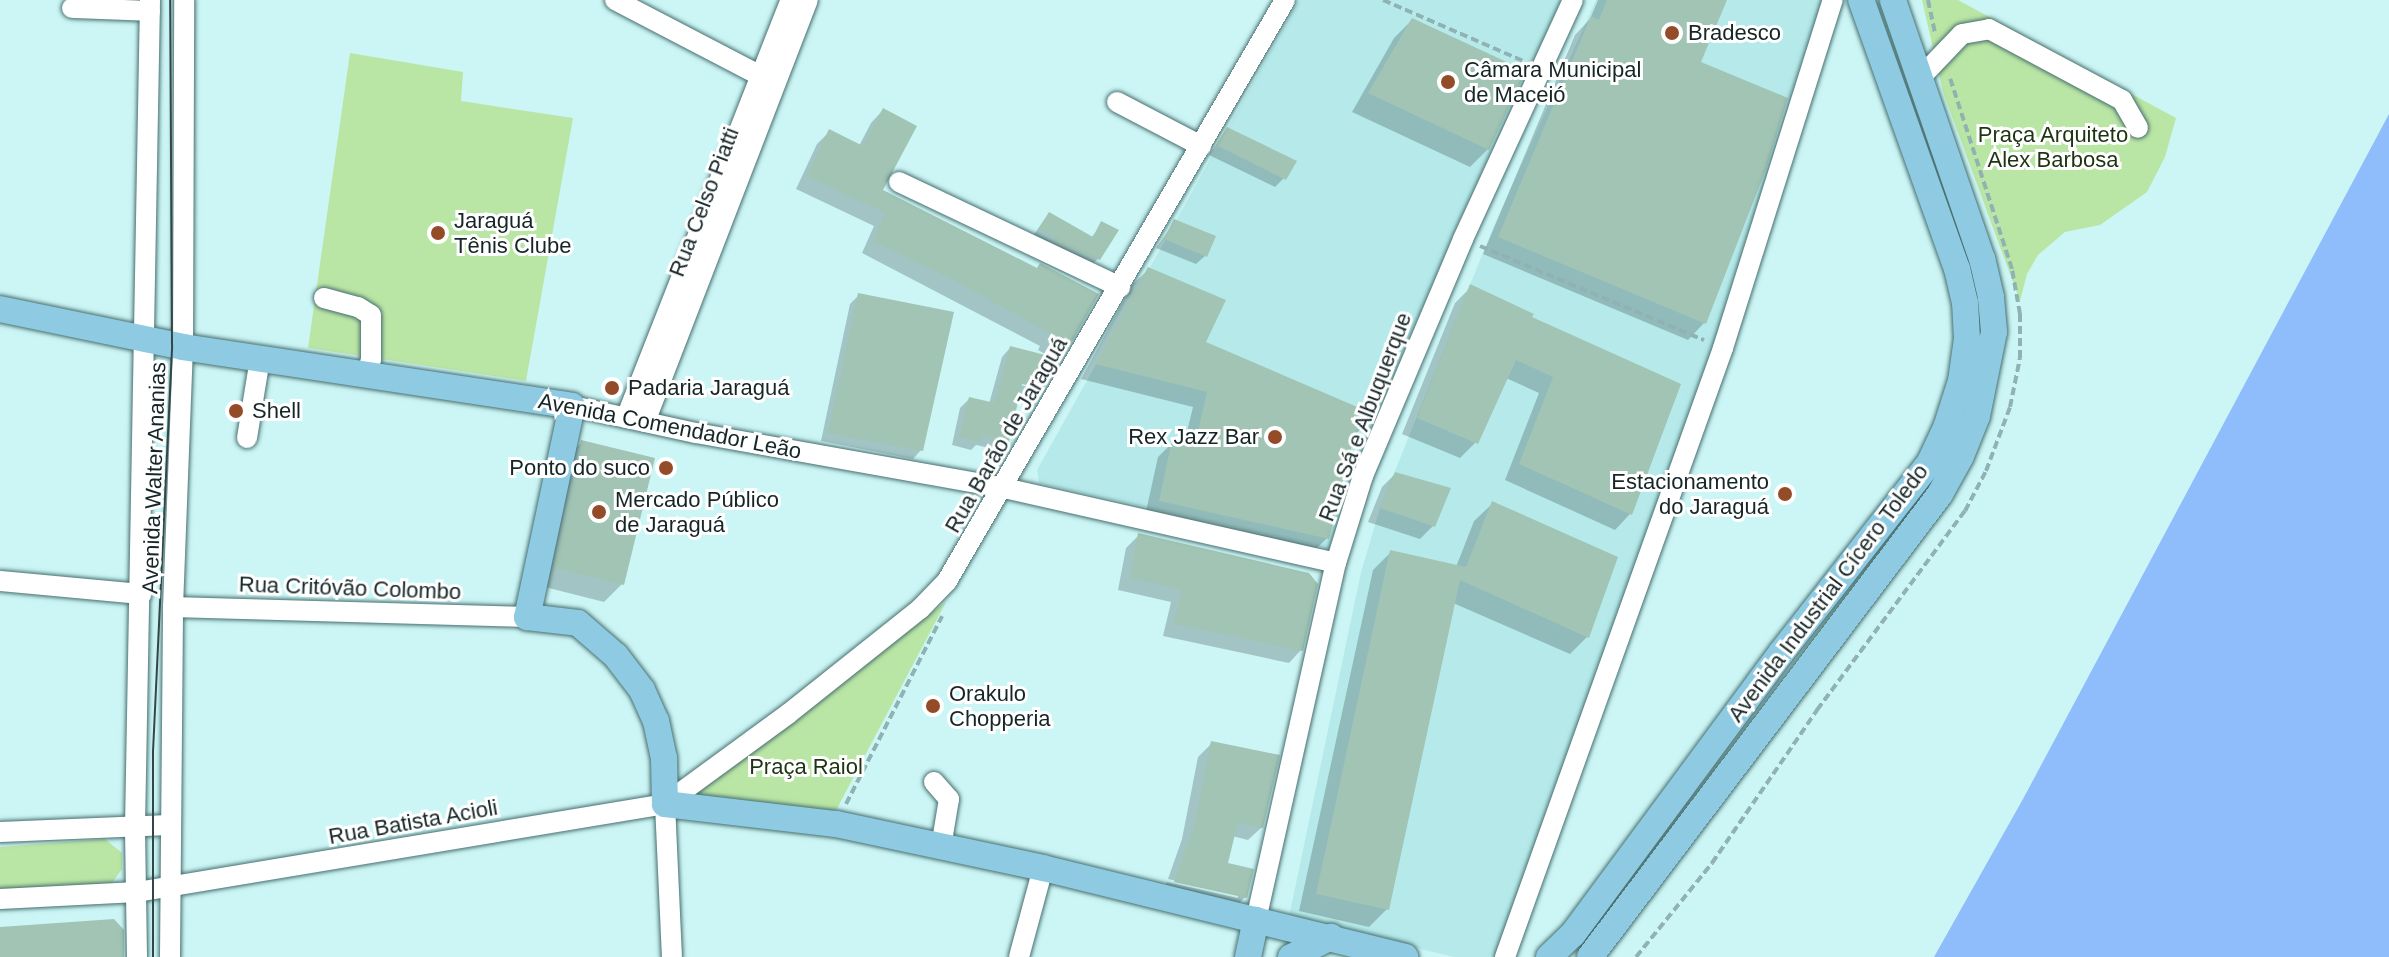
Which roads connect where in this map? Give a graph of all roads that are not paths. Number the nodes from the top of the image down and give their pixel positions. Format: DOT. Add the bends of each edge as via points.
graph roads {
  1 [pos="184,0"];
  2 [pos="615,0"];
  3 [pos="791,0"];
  4 [pos="808,0"];
  5 [pos="1285,0"];
  6 [pos="1573,0"];
  7 [pos="1833,0"];
  8 [pos="1861,0"];
  9 [pos="1893,0"];
  10 [pos="150,6"];
  11 [pos="72,8"];
  12 [pos="761,76"];
  13 [pos="1919,79"];
  14 [pos="1117,102"];
  15 [pos="2138,128"];
  16 [pos="1201,146"];
  17 [pos="899,182"];
  18 [pos="1120,287"];
  19 [pos="324,298"];
  20 [pos="0,309"];
  21 [pos="147,340"];
  22 [pos="183,347"];
  23 [pos="260,359"];
  24 [pos="367,375"];
  25 [pos="572,406"];
  26 [pos="635,420"];
  27 [pos="247,438"];
  28 [pos="1004,488"];
  29 [pos="1336,563"];
  30 [pos="0,581"];
  31 [pos="141,594"];
  32 [pos="173,607"];
  33 [pos="527,617"];
  34 [pos="934,782"];
  35 [pos="665,804"];
  36 [pos="169,825"];
  37 [pos="135,827"];
  38 [pos="0,832"];
  39 [pos="941,847"];
  40 [pos="1043,868"];
  41 [pos="170,887"];
  42 [pos="137,892"];
  43 [pos="0,899"];
  44 [pos="1256,920"];
  45 [pos="1331,937"];
  46 [pos="137,957"];
  47 [pos="170,957"];
  48 [pos="672,957"];
  49 [pos="1019,957"];
  50 [pos="1248,957"];
  51 [pos="1291,957"];
  52 [pos="1405,957"];
  53 [pos="1505,957"];
  54 [pos="1549,957"];
  55 [pos="1590,957"];
  1 -- 22 [label="street, Avenida Walter Ananias"];
  2 -- 12 [label="street"];
  3 -- 12 [label="street, Rua Celso Piatti"];
  4 -- 26 [label="street, Rua Celso Piatti"];
  5 -- 16 [label="street, Rua Barão de Jaraguá"];
  6 -- 29 [label="street, Rua Sá e Albuquerque" via="1463,239 1363,476"];
  7 -- 53 [label="street" via="1723,348"];
  8 -- 54 [label="main road, Avenida Industrial Cícero Toledo" via="1965,303 1961,381 1946,428 1930,462 1573,934"];
  9 -- 13 [label="main road, Avenida Industrial Cícero Toledo"];
  10 -- 11 [label="street"];
  10 -- 21 [label="street, Avenida Walter Ananias"];
  12 -- 26 [label="street, Rua Celso Piatti"];
  13 -- 15 [label="street" via="1962,34 1989,29 2122,100"];
  13 -- 55 [label="main road, Avenida Industrial Cícero Toledo" via="1991,297 1991,356 1977,416 1940,494"];
  14 -- 16 [label="street"];
  16 -- 18 [label="street, Rua Barão de Jaraguá"];
  17 -- 18 [label="street"];
  18 -- 28 [label="street, Rua Barão de Jaraguá"];
  19 -- 24 [label="street" via="371,315"];
  20 -- 21 [label="main road, Avenida Comendador Leão"];
  21 -- 22 [label="main road, Avenida Comendador Leão"];
  21 -- 31 [label="street, Avenida Walter Ananias"];
  22 -- 23 [label="main road, Avenida Comendador Leão"];
  22 -- 32 [label="street, Avenida Walter Ananias"];
  23 -- 24 [label="main road, Avenida Comendador Leão"];
  23 -- 27 [label="street"];
  24 -- 25 [label="main road, Avenida Comendador Leão"];
  25 -- 26 [label="street, Avenida Comendador Leão"];
  25 -- 33 [label="main road"];
  26 -- 28 [label="street, Avenida Comendador Leão"];
  28 -- 29 [label="street, Avenida Comendador Leão"];
  28 -- 35 [label="street, Rua Barão de Jaraguá" via="947,581 920,609"];
  29 -- 44 [label="street, Rua Sá e Albuquerque"];
  30 -- 31 [label="street"];
  31 -- 37 [label="street, Avenida Walter Ananias"];
  32 -- 33 [label="street, Rua Critóvão Colombo"];
  32 -- 36 [label="street, Avenida Walter Ananias"];
  33 -- 35 [label="main road" via="578,623 605,645 642,690 664,758"];
  34 -- 39 [label="street" via="949,799"];
  35 -- 39 [label="main road" via="836,824"];
  35 -- 41 [label="street, Rua Batista Acioli"];
  35 -- 48 [label="street"];
  36 -- 37 [label="street"];
  36 -- 41 [label="street, Avenida Walter Ananias"];
  37 -- 38 [label="street"];
  37 -- 42 [label="street, Avenida Walter Ananias"];
  39 -- 40 [label="main road"];
  40 -- 44 [label="main road"];
  40 -- 49 [label="street"];
  41 -- 42 [label="street, Rua Batista Acioli"];
  41 -- 47 [label="street, Avenida Walter Ananias"];
  42 -- 43 [label="street, Rua Batista Acioli"];
  42 -- 46 [label="street, Avenida Walter Ananias"];
  44 -- 45 [label="main road"];
  44 -- 50 [label="main road"];
  45 -- 51 [label="main road"];
  45 -- 52 [label="main road"];
}
